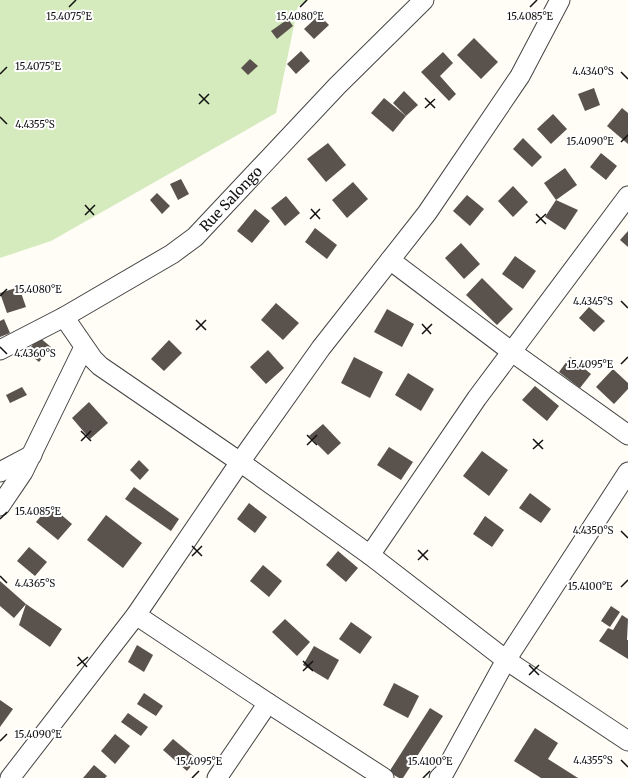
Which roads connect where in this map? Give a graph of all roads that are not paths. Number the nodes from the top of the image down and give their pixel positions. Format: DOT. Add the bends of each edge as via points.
graph roads {
  1 [pos="424,0"];
  2 [pos="560,0"];
  3 [pos="628,196"];
  4 [pos="390,260"];
  5 [pos="64,317"];
  6 [pos="84,347"];
  7 [pos="0,350"];
  8 [pos="512,352"];
  9 [pos="628,435"];
  10 [pos="32,454"];
  11 [pos="240,462"];
  12 [pos="0,472"];
  13 [pos="628,472"];
  14 [pos="0,506"];
  15 [pos="370,556"];
  16 [pos="136,615"];
  17 [pos="506,660"];
  18 [pos="268,703"];
  19 [pos="628,741"];
  20 [pos="10,778"];
  21 [pos="217,778"];
  22 [pos="384,778"];
  23 [pos="439,778"];
  1 -- 5 [label="street, Rue Salongo" via="337,86 195,237 172,254"];
  2 -- 4 [label="street" via="520,76 427,213"];
  3 -- 8 [label="street"];
  4 -- 8 [label="street"];
  4 -- 11 [label="street" via="321,348"];
  5 -- 6 [label="street"];
  5 -- 7 [label="street, Rue Salongo"];
  6 -- 10 [label="street"];
  6 -- 11 [label="street" via="100,366"];
  8 -- 9 [label="street"];
  8 -- 15 [label="street" via="477,398"];
  10 -- 12 [label="street"];
  10 -- 14 [label="street" via="21,477"];
  11 -- 15 [label="street"];
  11 -- 16 [label="street"];
  13 -- 17 [label="street"];
  15 -- 17 [label="street"];
  16 -- 18 [label="street"];
  16 -- 20 [label="street"];
  17 -- 19 [label="street"];
  17 -- 23 [label="street"];
  18 -- 21 [label="street"];
  18 -- 22 [label="street"];
}
